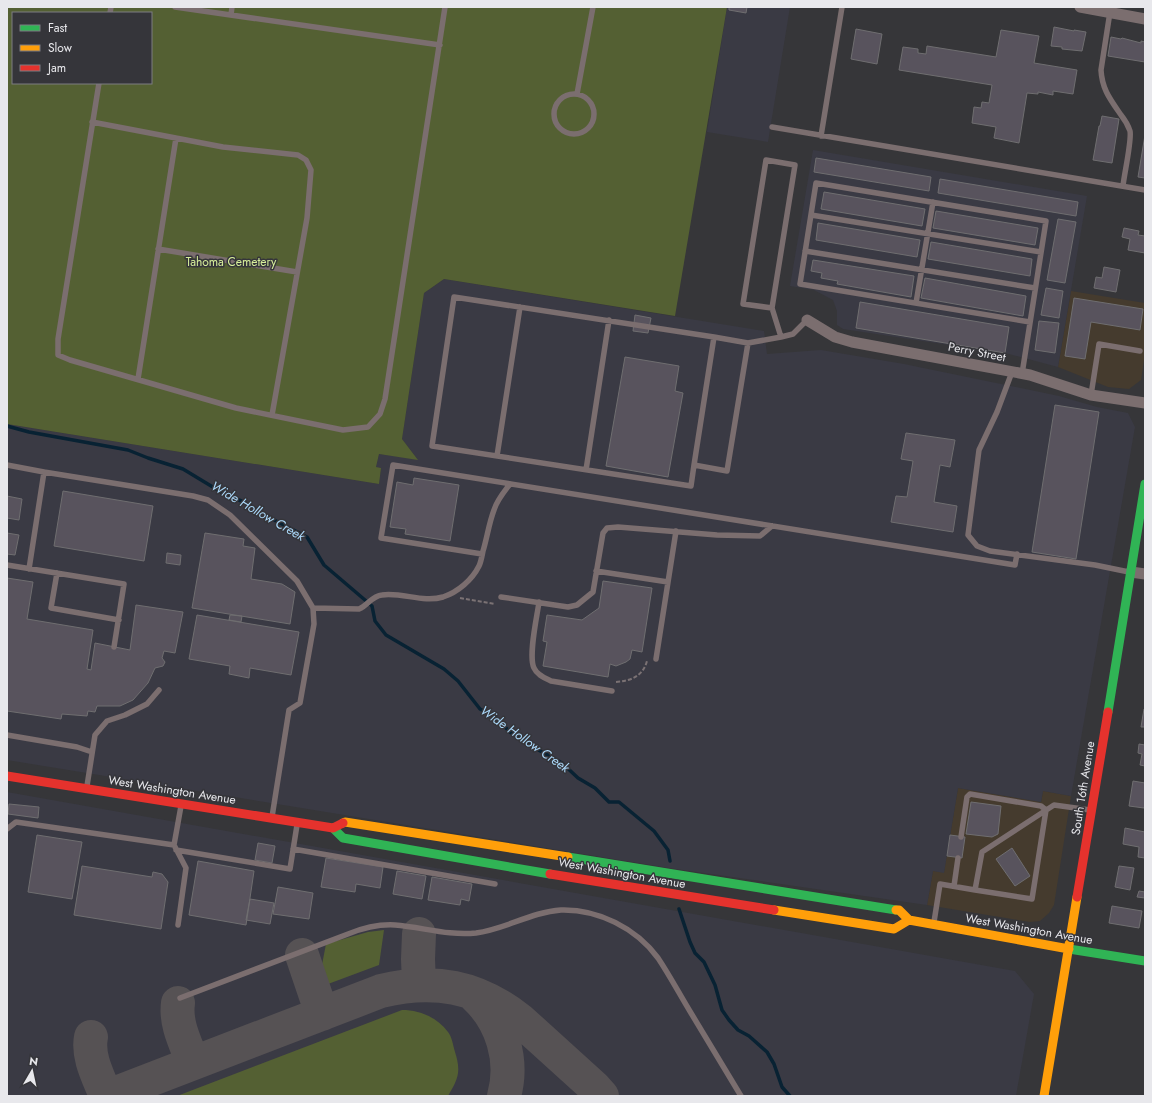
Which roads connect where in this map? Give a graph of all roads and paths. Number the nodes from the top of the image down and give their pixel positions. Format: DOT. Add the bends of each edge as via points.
graph roads {
  1 [pos="175,7"];
  2 [pos="232,7"];
  3 [pos="445,7"];
  4 [pos="593,7"];
  5 [pos="842,7"];
  6 [pos="1080,7"];
  7 [pos="1110,12"];
  8 [pos="231,15"];
  9 [pos="1145,19"];
  10 [pos="440,45"];
  11 [pos="99,84"];
  12 [pos="577,94"];
  13 [pos="92,122"];
  14 [pos="772,127"];
  15 [pos="821,136"];
  16 [pos="176,138"];
  17 [pos="1123,186"];
  18 [pos="1145,190"];
  19 [pos="933,202"];
  20 [pos="811,215"];
  21 [pos="928,234"];
  22 [pos="158,249"];
  23 [pos="805,251"];
  24 [pos="1041,252"];
  25 [pos="922,270"];
  26 [pos="297,272"];
  27 [pos="1035,288"];
  28 [pos="916,303"];
  29 [pos="520,307"];
  30 [pos="772,308"];
  31 [pos="609,320"];
  32 [pos="807,320"];
  33 [pos="1030,322"];
  34 [pos="714,337"];
  35 [pos="781,338"];
  36 [pos="748,343"];
  37 [pos="1140,351"];
  38 [pos="1017,373"];
  39 [pos="138,379"];
  40 [pos="1090,395"];
  41 [pos="1145,403"];
  42 [pos="272,415"];
  43 [pos="497,456"];
  44 [pos="7,465"];
  45 [pos="694,466"];
  46 [pos="586,470"];
  47 [pos="44,472"];
  48 [pos="510,484"];
  49 [pos="1145,484"];
  50 [pos="772,526"];
  51 [pos="676,531"];
  52 [pos="482,554"];
  53 [pos="1017,554"];
  54 [pos="7,565"];
  55 [pos="29,569"];
  56 [pos="596,570"];
  57 [pos="1131,572"];
  58 [pos="57,573"];
  59 [pos="1145,574"];
  60 [pos="668,582"];
  61 [pos="449,594"];
  62 [pos="500,597"];
  63 [pos="538,602"];
  64 [pos="501,605"];
  65 [pos="313,608"];
  66 [pos="119,620"];
  67 [pos="114,647"];
  68 [pos="656,659"];
  69 [pos="159,690"];
  70 [pos="612,691"];
  71 [pos="7,735"];
  72 [pos="92,752"];
  73 [pos="7,776"];
  74 [pos="86,789"];
  75 [pos="181,804"];
  76 [pos="1046,810"];
  77 [pos="1092,810"];
  78 [pos="272,818"];
  79 [pos="297,822"];
  80 [pos="333,828"];
  81 [pos="7,829"];
  82 [pos="961,837"];
  83 [pos="175,848"];
  84 [pos="293,848"];
  85 [pos="958,858"];
  86 [pos="495,884"];
  87 [pos="954,886"];
  88 [pos="975,890"];
  89 [pos="909,920"];
  90 [pos="933,924"];
  91 [pos="178,925"];
  92 [pos="1069,949"];
  93 [pos="1145,961"];
  94 [pos="180,998"];
  95 [pos="741,1096"];
  96 [pos="1044,1096"];
  1 -- 8 [label="lane"];
  2 -- 8 [label="lane"];
  3 -- 10 [label="lane"];
  4 -- 12 [label="lane"];
  5 -- 15 [label="lane"];
  6 -- 7 [label="street"];
  7 -- 9 [label="street"];
  7 -- 17 [label="lane" via="1101,70 1102,83 1127,123 1130,134"];
  8 -- 10 [label="lane"];
  10 -- 42 [label="lane" via="385,399 380,414 368,427 343,430"];
  11 -- 13 [label="lane"];
  12 -- 12 [label="lane" via="588,100 594,112 590,125 585,130 572,134 560,128 554,111 565,96"];
  13 -- 16 [label="lane"];
  13 -- 39 [label="lane" via="58,339 58,355"];
  14 -- 15 [label="lane"];
  15 -- 17 [label="lane"];
  16 -- 22 [label="lane"];
  16 -- 26 [label="lane" via="223,147 298,155 306,160 311,170 307,218"];
  17 -- 18 [label="lane"];
  19 -- 20 [label="lane" via="816,183"];
  19 -- 21 [label="lane"];
  19 -- 24 [label="lane" via="1046,221"];
  20 -- 21 [label="lane"];
  20 -- 23 [label="lane"];
  21 -- 24 [label="lane"];
  21 -- 25 [label="lane"];
  22 -- 26 [label="lane"];
  22 -- 39 [label="lane"];
  23 -- 25 [label="lane"];
  23 -- 28 [label="lane" via="800,284"];
  24 -- 27 [label="lane"];
  25 -- 27 [label="lane"];
  25 -- 28 [label="lane"];
  26 -- 42 [label="lane"];
  27 -- 33 [label="lane"];
  28 -- 33 [label="lane"];
  29 -- 31 [label="lane"];
  29 -- 43 [label="lane"];
  29 -- 43 [label="lane" via="454,297 432,446"];
  30 -- 30 [label="lane" via="795,165 766,160 743,304"];
  30 -- 35 [label="lane"];
  31 -- 34 [label="lane"];
  31 -- 46 [label="lane"];
  32 -- 35 [label="lane" via="794,334"];
  32 -- 38 [label="street, Perry Street" via="835,337 852,342"];
  33 -- 38 [label="lane"];
  34 -- 36 [label="lane"];
  34 -- 45 [label="lane"];
  35 -- 36 [label="lane"];
  36 -- 45 [label="lane" via="727,471"];
  37 -- 40 [label="lane" via="1099,344"];
  38 -- 40 [label="street, Perry Street"];
  38 -- 53 [label="lane" via="979,450 968,535 977,546 990,551"];
  39 -- 42 [label="lane" via="236,408"];
  40 -- 41 [label="street, Perry Street"];
  43 -- 46 [label="lane"];
  44 -- 47 [label="lane"];
  45 -- 46 [label="lane" via="691,486"];
  47 -- 55 [label="lane"];
  47 -- 65 [label="lane" via="208,500 230,515 297,581"];
  48 -- 50 [label="lane"];
  48 -- 52 [label="lane" via="494,510"];
  48 -- 52 [label="lane" via="393,465 381,538"];
  49 -- 57 [label="main road, South 16th Avenue"];
  50 -- 51 [label="lane" via="760,536"];
  50 -- 53 [label="lane" via="1015,566"];
  51 -- 56 [label="lane" via="607,528 603,533"];
  51 -- 60 [label="lane"];
  52 -- 61 [label="lane" via="479,565 471,577"];
  53 -- 57 [label="lane"];
  54 -- 55 [label="lane"];
  55 -- 58 [label="lane"];
  56 -- 60 [label="lane"];
  56 -- 63 [label="lane" via="593,592 577,605 568,607"];
  57 -- 59 [label="street"];
  57 -- 77 [label="main road, South 16th Avenue"];
  58 -- 66 [label="lane" via="124,584"];
  58 -- 66 [label="lane" via="51,608"];
  60 -- 68 [label="lane"];
  61 -- 64 [label="path"];
  61 -- 65 [label="lane" via="432,599 381,595 372,598 364,607 354,609"];
  62 -- 63 [label="lane"];
  63 -- 70 [label="lane" via="531,659 534,669 551,681"];
  65 -- 78 [label="lane" via="314,624 300,703 289,710"];
  66 -- 67 [label="lane"];
  68 -- 70 [label="path" via="648,657 643,671 636,677 612,683"];
  69 -- 72 [label="lane" via="147,704 125,716 107,720 95,734"];
  71 -- 72 [label="lane"];
  72 -- 74 [label="lane"];
  73 -- 74 [label="main road, West Washington Avenue"];
  74 -- 75 [label="main road, West Washington Avenue"];
  75 -- 78 [label="main road, West Washington Avenue"];
  75 -- 83 [label="lane"];
  76 -- 77 [label="lane" via="1054,805"];
  76 -- 82 [label="lane" via="1041,806 970,794 967,797"];
  76 -- 88 [label="lane" via="982,852"];
  76 -- 88 [label="lane" via="1032,899"];
  77 -- 92 [label="main road, South 16th Avenue"];
  78 -- 79 [label="main road, West Washington Avenue"];
  79 -- 80 [label="main road, West Washington Avenue"];
  79 -- 84 [label="lane"];
  80 -- 89 [label="main road, West Washington Avenue" via="345,822 898,910"];
  80 -- 89 [label="main road, West Washington Avenue" via="343,838 669,894 894,929"];
  81 -- 83 [label="lane" via="16,822"];
  83 -- 84 [label="lane" via="290,869"];
  83 -- 91 [label="lane" via="186,868"];
  84 -- 86 [label="lane"];
  85 -- 87 [label="lane"];
  87 -- 88 [label="lane"];
  87 -- 90 [label="lane" via="940,884"];
  89 -- 90 [label="main road, West Washington Avenue"];
  90 -- 92 [label="main road, West Washington Avenue"];
  92 -- 93 [label="main road, West Washington Avenue"];
  92 -- 96 [label="main road, South 16th Avenue"];
  94 -- 95 [label="lane" via="371,927 396,925 462,934 490,930 548,911 583,912 616,922 648,947 665,969"];
}
